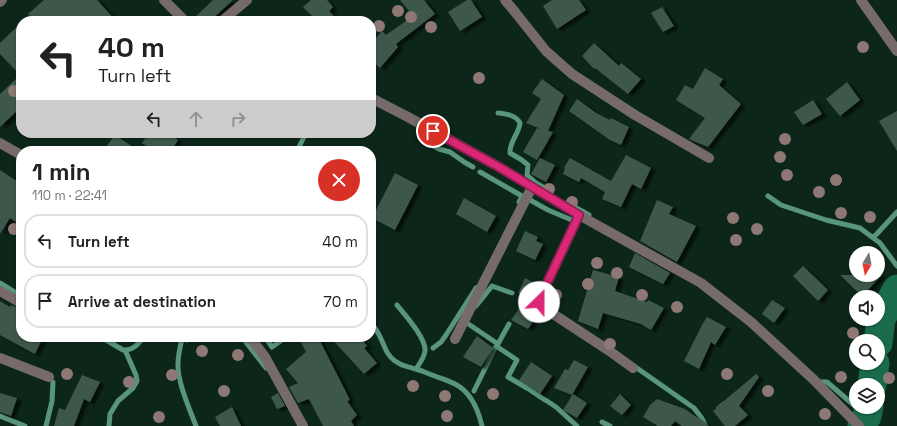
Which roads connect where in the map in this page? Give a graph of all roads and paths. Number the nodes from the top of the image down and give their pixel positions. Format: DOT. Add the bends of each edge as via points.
graph roads {
  1 [pos="2,0"];
  2 [pos="164,0"];
  3 [pos="247,0"];
  4 [pos="505,0"];
  5 [pos="861,0"];
  6 [pos="0,2"];
  7 [pos="180,16"];
  8 [pos="228,16"];
  9 [pos="897,51"];
  10 [pos="376,101"];
  11 [pos="0,143"];
  12 [pos="16,152"];
  13 [pos="709,158"];
  14 [pos="532,187"];
  15 [pos="579,215"];
  16 [pos="0,291"];
  17 [pos="16,301"];
  18 [pos="455,339"];
  19 [pos="254,342"];
  20 [pos="0,358"];
  21 [pos="633,368"];
  22 [pos="49,377"];
  23 [pos="303,426"];
  24 [pos="859,426"];
  1 -- 6 [label="street"];
  2 -- 7 [label="street"];
  3 -- 8 [label="street"];
  4 -- 13 [label="street" via="546,51 572,74 635,116"];
  5 -- 9 [label="street"];
  10 -- 14 [label="street"];
  11 -- 12 [label="street"];
  14 -- 15 [label="street"];
  14 -- 18 [label="street"];
  15 -- 21 [label="street" via="539,302 541,306"];
  15 -- 24 [label="street" via="701,283 751,322 814,379"];
  16 -- 17 [label="street"];
  19 -- 23 [label="street" via="265,357"];
  20 -- 22 [label="street"];
}
